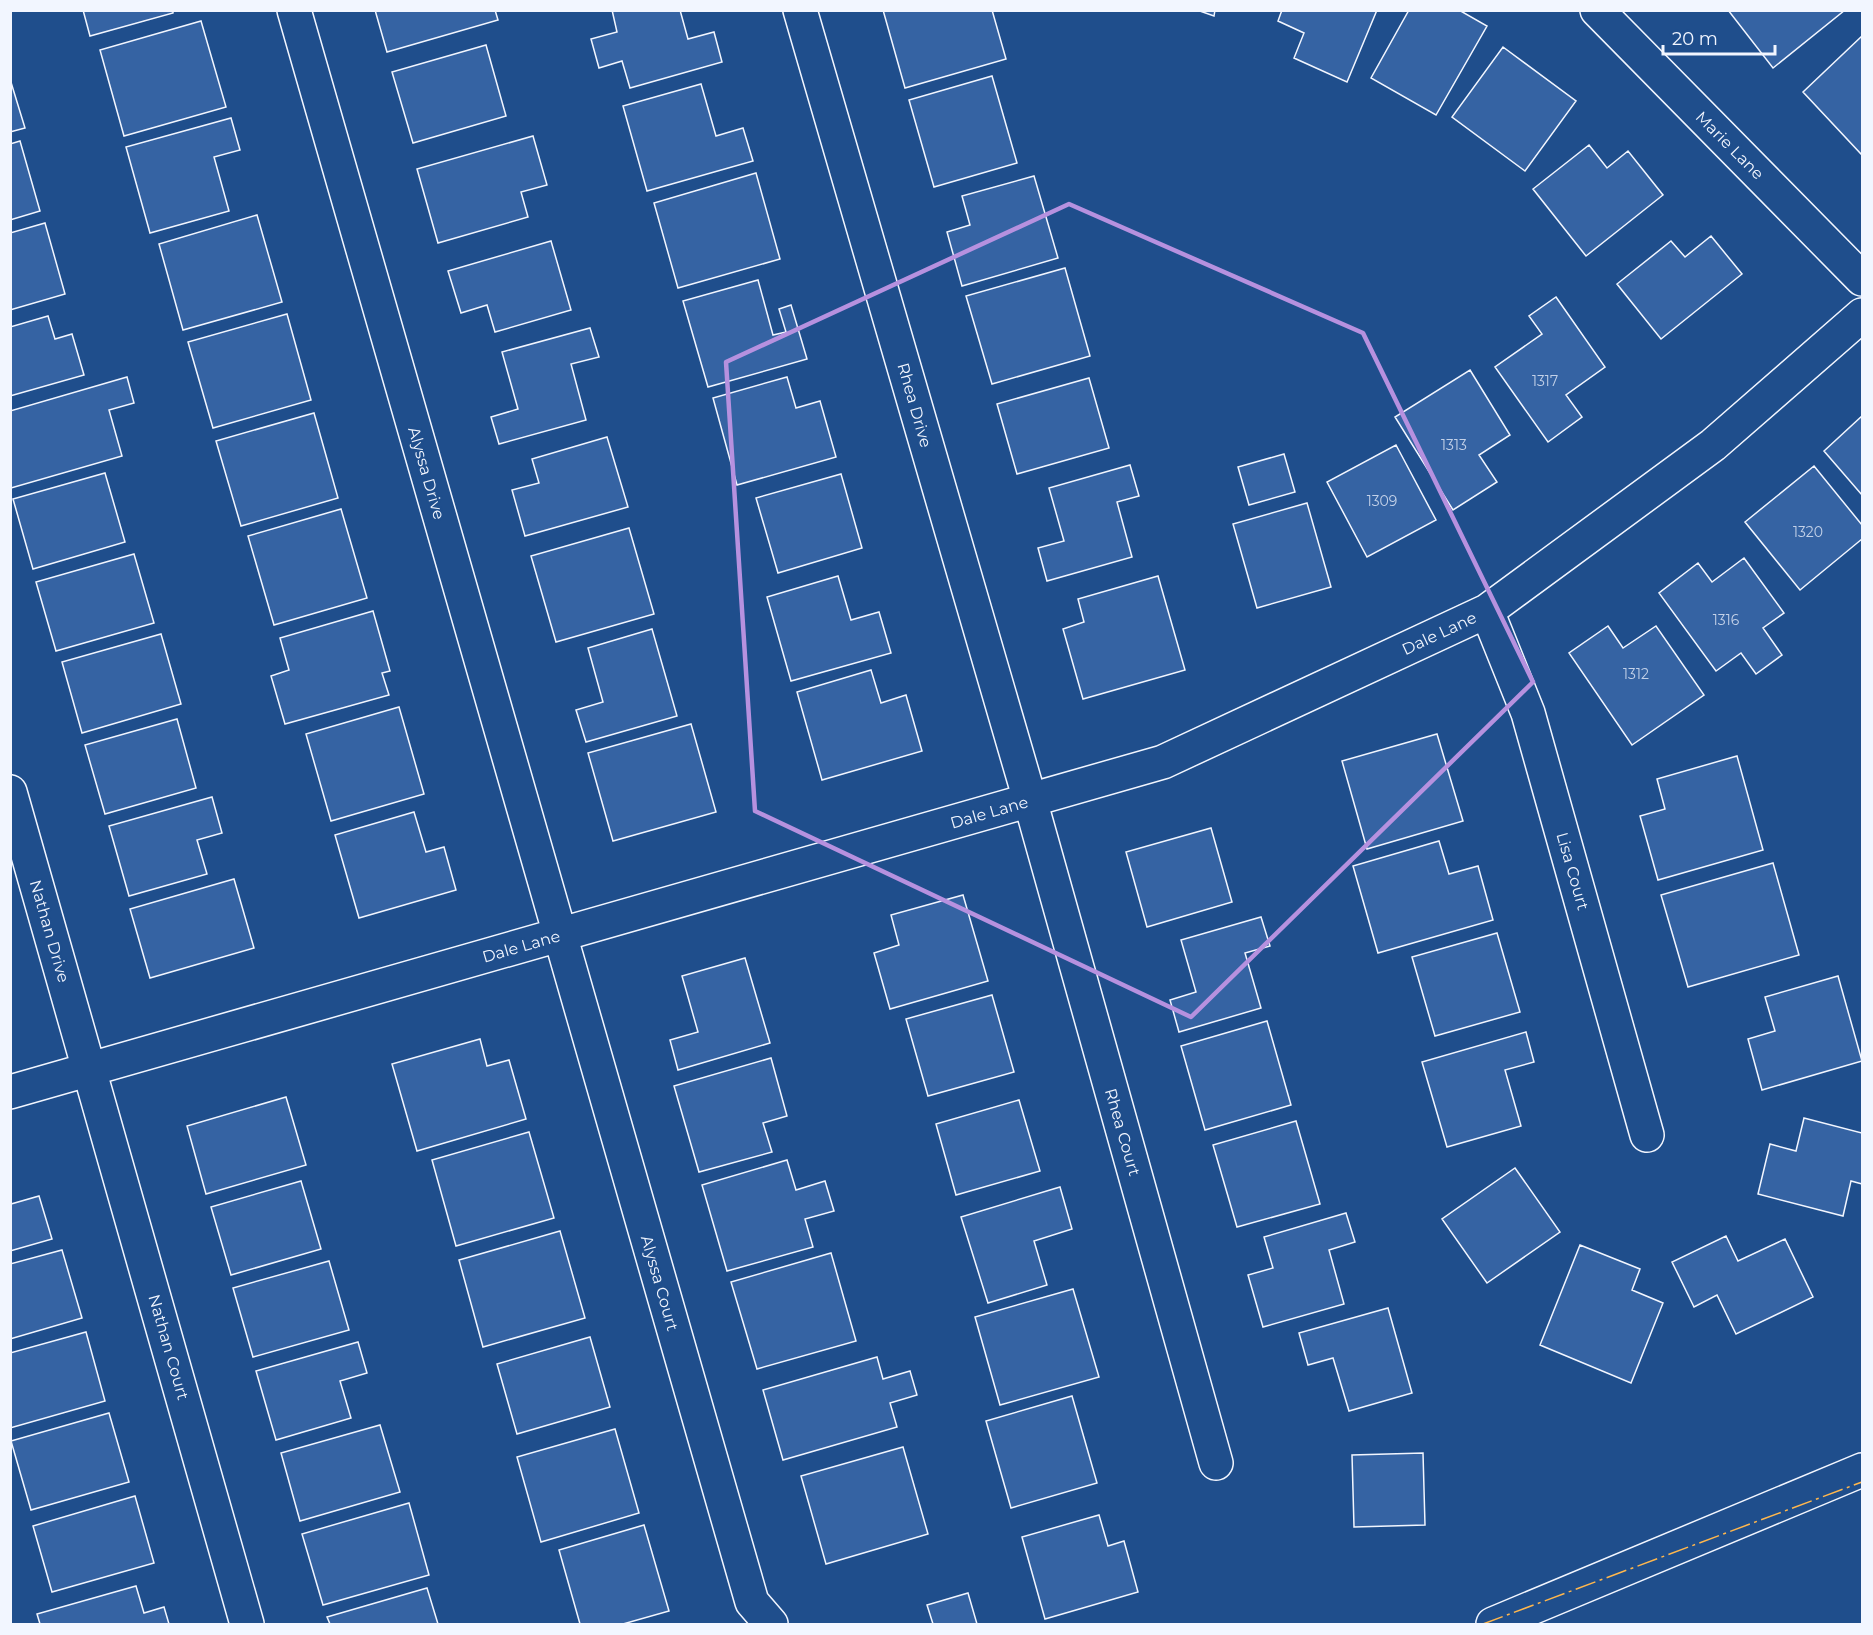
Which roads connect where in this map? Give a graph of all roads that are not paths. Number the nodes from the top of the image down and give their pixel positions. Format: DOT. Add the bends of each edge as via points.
graph roads {
  1 [pos="294,10"];
  2 [pos="800,10"];
  3 [pos="1597,10"];
  4 [pos="1863,279"];
  5 [pos="1863,315"];
  6 [pos="1487,611"];
  7 [pos="10,792"];
  8 [pos="1029,800"];
  9 [pos="560,935"];
  10 [pos="90,1070"];
  11 [pos="10,1092"];
  12 [pos="1647,1135"];
  13 [pos="1216,1463"];
  14 [pos="1863,1470"];
  15 [pos="247,1624"];
  16 [pos="771,1624"];
  17 [pos="1493,1624"];
  1 -- 9 [label="street, Alyssa Drive"];
  2 -- 8 [label="street, Rhea Drive"];
  3 -- 4 [label="street, Marie Lane"];
  5 -- 6 [label="street, Dale Lane" via="1713,445"];
  6 -- 8 [label="street, Dale Lane" via="1163,762"];
  6 -- 12 [label="street, Lisa Court" via="1528,713"];
  7 -- 10 [label="street, Nathan Drive"];
  8 -- 9 [label="street, Dale Lane"];
  8 -- 13 [label="street, Rhea Court"];
  9 -- 10 [label="street, Dale Lane"];
  9 -- 16 [label="street, Alyssa Court" via="752,1602"];
  10 -- 11 [label="street, Dale Lane"];
  10 -- 15 [label="street, Nathan Court"];
  14 -- 17 [label="street"];
}
